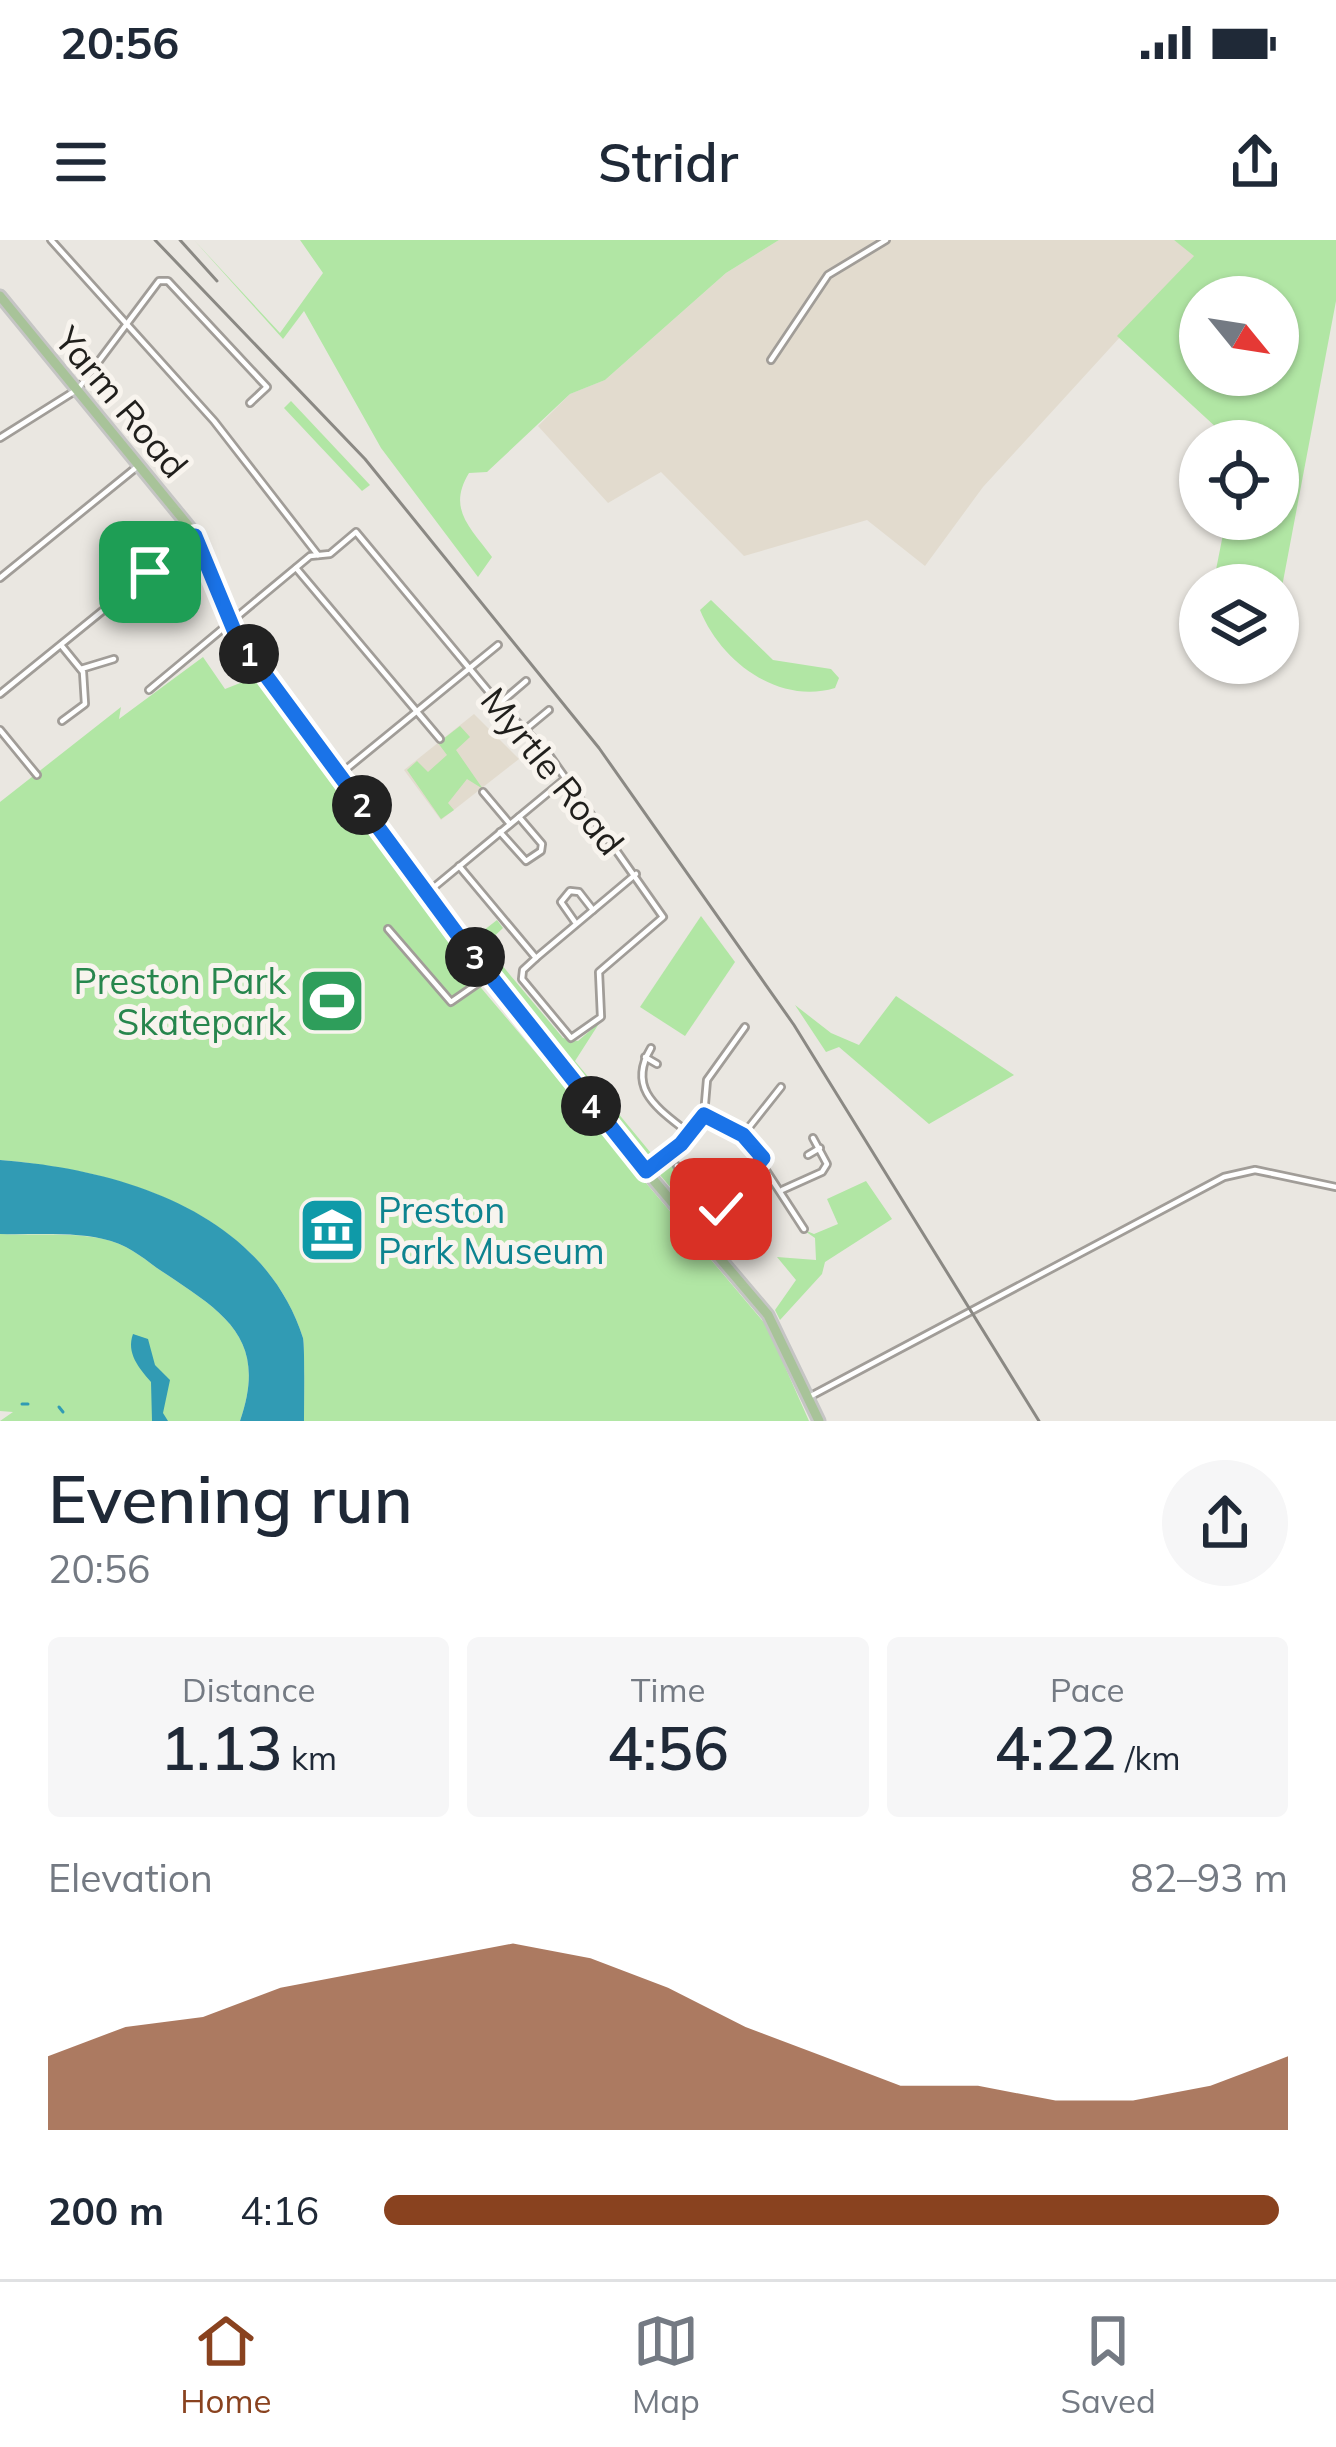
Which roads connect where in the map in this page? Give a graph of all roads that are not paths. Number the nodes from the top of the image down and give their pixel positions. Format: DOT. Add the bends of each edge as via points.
graph roads {
  1 [pos="51,240"];
  2 [pos="886,240"];
  3 [pos="0,296"];
  4 [pos="127,327"];
  5 [pos="771,359"];
  6 [pos="77,389"];
  7 [pos="250,403"];
  8 [pos="0,438"];
  9 [pos="138,466"];
  10 [pos="195,536"];
  11 [pos="318,555"];
  12 [pos="296,568"];
  13 [pos="0,578"];
  14 [pos="229,624"];
  15 [pos="61,645"];
  16 [pos="497,645"];
  17 [pos="113,659"];
  18 [pos="81,669"];
  19 [pos="469,669"];
  20 [pos="526,681"];
  21 [pos="149,690"];
  22 [pos="0,694"];
  23 [pos="499,704"];
  24 [pos="549,710"];
  25 [pos="416,712"];
  26 [pos="62,722"];
  27 [pos="526,729"];
  28 [pos="0,730"];
  29 [pos="440,739"];
  30 [pos="37,775"];
  31 [pos="339,775"];
  32 [pos="566,777"];
  33 [pos="483,792"];
  34 [pos="519,817"];
  35 [pos="510,824"];
  36 [pos="500,832"];
  37 [pos="459,866"];
  38 [pos="636,874"];
  39 [pos="427,893"];
  40 [pos="593,910"];
  41 [pos="577,924"];
  42 [pos="388,929"];
  43 [pos="536,958"];
  44 [pos="490,975"];
  45 [pos="745,1027"];
  46 [pos="729,1035"];
  47 [pos="736,1041"];
  48 [pos="651,1048"];
  49 [pos="645,1057"];
  50 [pos="657,1064"];
  51 [pos="781,1087"];
  52 [pos="774,1095"];
  53 [pos="782,1102"];
  54 [pos="704,1115"];
  55 [pos="690,1134"];
  56 [pos="743,1135"];
  57 [pos="813,1138"];
  58 [pos="820,1148"];
  59 [pos="808,1155"];
  60 [pos="763,1158"];
  61 [pos="677,1166"];
  62 [pos="646,1171"];
  63 [pos="684,1174"];
  64 [pos="675,1180"];
  65 [pos="1336,1187"];
  66 [pos="782,1190"];
  67 [pos="721,1209"];
  68 [pos="728,1217"];
  69 [pos="799,1220"];
  70 [pos="790,1225"];
  71 [pos="804,1228"];
  72 [pos="808,1397"];
  73 [pos="819,1421"];
  1 -- 4 [label="street"];
  2 -- 5 [label="street" via="829,275"];
  3 -- 6 [label="main road, Yarm Road"];
  4 -- 6 [label="street"];
  4 -- 7 [label="street" via="159,280 168,280 267,387"];
  4 -- 11 [label="street" via="227,437"];
  6 -- 8 [label="street"];
  6 -- 9 [label="main road, Yarm Road"];
  9 -- 10 [label="main road, Yarm Road"];
  9 -- 13 [label="street"];
  10 -- 14 [label="main road, Yarm Road"];
  10 -- 15 [label="street"];
  11 -- 12 [label="street"];
  11 -- 19 [label="street, Myrtle Road" via="356,532"];
  12 -- 14 [label="street"];
  12 -- 25 [label="street"];
  14 -- 21 [label="street"];
  14 -- 31 [label="main road, Yarm Road"];
  15 -- 18 [label="street"];
  15 -- 22 [label="street"];
  16 -- 19 [label="street"];
  17 -- 18 [label="street"];
  18 -- 26 [label="street" via="85,704"];
  19 -- 23 [label="street, Myrtle Road"];
  19 -- 25 [label="street"];
  20 -- 23 [label="street"];
  23 -- 27 [label="street, Myrtle Road"];
  24 -- 27 [label="street"];
  25 -- 29 [label="street"];
  25 -- 31 [label="street"];
  27 -- 32 [label="street, Myrtle Road"];
  28 -- 30 [label="street"];
  31 -- 39 [label="main road, Yarm Road"];
  32 -- 34 [label="street"];
  32 -- 38 [label="street, Myrtle Road"];
  33 -- 35 [label="street"];
  34 -- 35 [label="street"];
  34 -- 36 [label="street" via="542,851 526,861"];
  35 -- 36 [label="street"];
  36 -- 37 [label="street"];
  37 -- 39 [label="street"];
  37 -- 43 [label="street"];
  38 -- 40 [label="street"];
  38 -- 43 [label="street, Myrtle Road" via="663,917 598,972 601,1017 574,1038 522,979"];
  39 -- 44 [label="main road, Yarm Road"];
  40 -- 41 [label="street"];
  40 -- 41 [label="street" via="577,890 562,897"];
  41 -- 43 [label="street"];
  42 -- 44 [label="street" via="451,1002"];
  44 -- 62 [label="main road, Yarm Road"];
  45 -- 47 [label="street"];
  46 -- 47 [label="street"];
  47 -- 54 [label="street" via="707,1080"];
  48 -- 49 [label="street"];
  49 -- 50 [label="street"];
  49 -- 55 [label="street" via="641,1086"];
  51 -- 52 [label="street"];
  52 -- 53 [label="street"];
  52 -- 56 [label="street"];
  54 -- 55 [label="street"];
  54 -- 56 [label="street"];
  55 -- 62 [label="street"];
  56 -- 60 [label="street"];
  57 -- 58 [label="street"];
  58 -- 59 [label="street"];
  58 -- 66 [label="street" via="822,1172"];
  60 -- 66 [label="street"];
  60 -- 67 [label="street"];
  61 -- 63 [label="street"];
  62 -- 72 [label="main road, Yarm Road" via="765,1312"];
  63 -- 64 [label="street"];
  63 -- 67 [label="street"];
  65 -- 72 [label="street" via="1245,1171 1050,1265"];
  66 -- 69 [label="street"];
  67 -- 68 [label="street"];
  69 -- 70 [label="street"];
  69 -- 71 [label="street"];
  72 -- 73 [label="main road, Yarm Road"];
}
